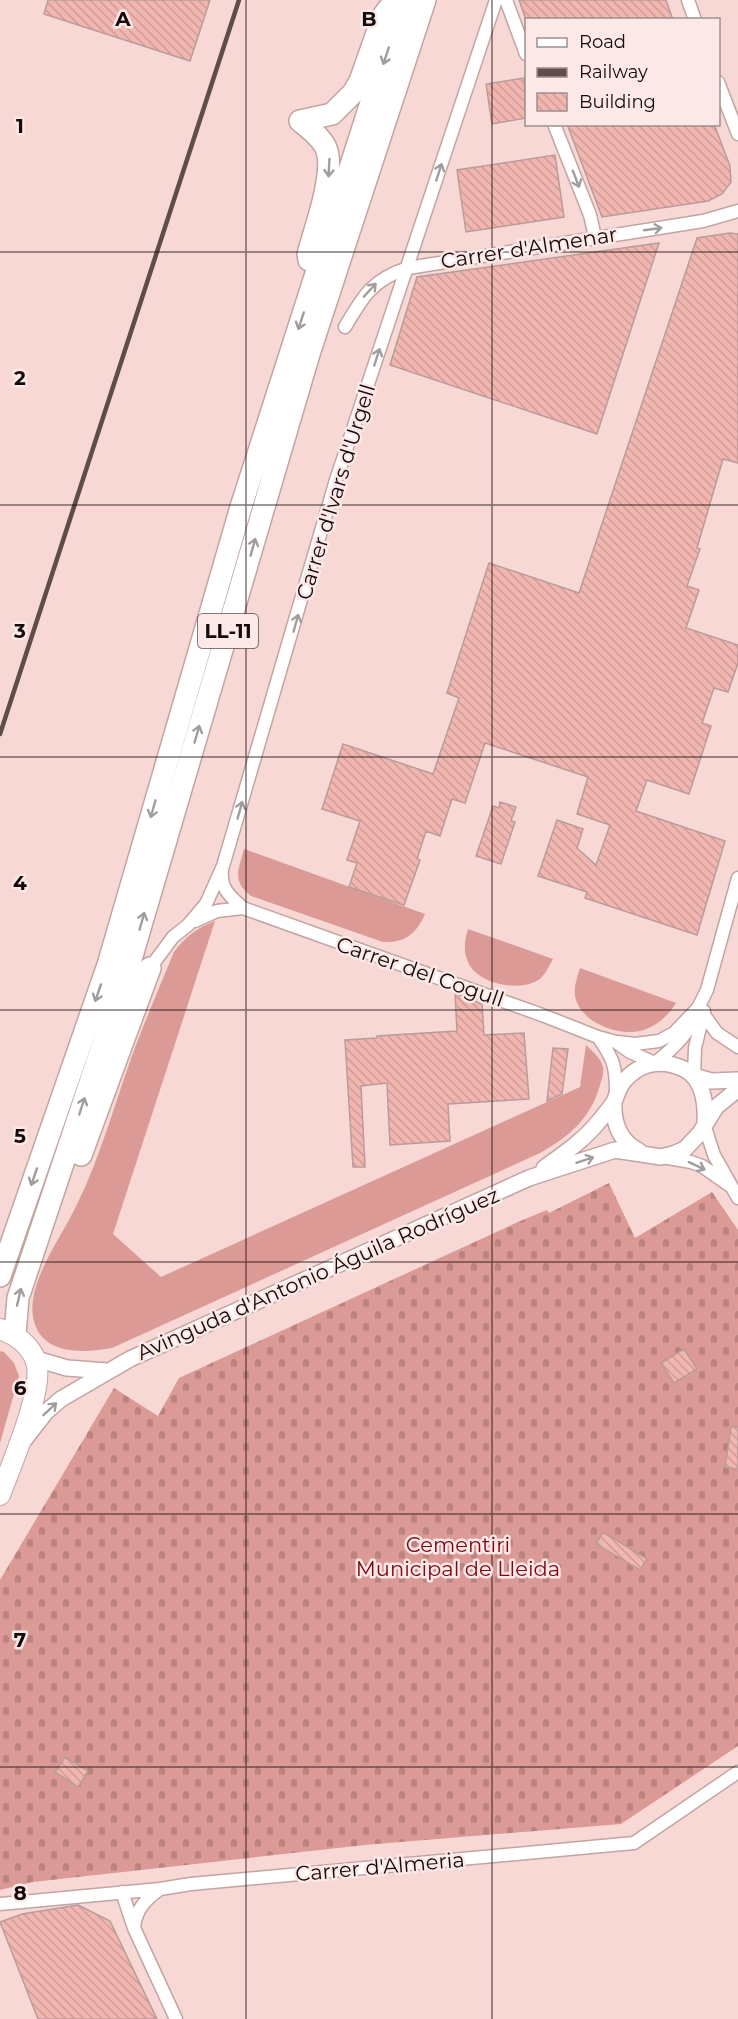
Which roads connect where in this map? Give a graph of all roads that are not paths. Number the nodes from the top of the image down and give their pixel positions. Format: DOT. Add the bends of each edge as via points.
graph roads {
  1 [pos="395,0"];
  2 [pos="404,0"];
  3 [pos="425,0"];
  4 [pos="496,0"];
  5 [pos="506,0"];
  6 [pos="688,0"];
  7 [pos="694,18"];
  8 [pos="525,51"];
  9 [pos="720,87"];
  10 [pos="555,126"];
  11 [pos="738,134"];
  12 [pos="738,211"];
  13 [pos="595,237"];
  14 [pos="408,268"];
  15 [pos="312,285"];
  16 [pos="345,327"];
  17 [pos="223,866"];
  18 [pos="738,878"];
  19 [pos="243,908"];
  20 [pos="188,925"];
  21 [pos="150,968"];
  22 [pos="702,1007"];
  23 [pos="598,1037"];
  24 [pos="616,1042"];
  25 [pos="738,1047"];
  26 [pos="655,1063"];
  27 [pos="694,1076"];
  28 [pos="738,1080"];
  29 [pos="738,1089"];
  30 [pos="615,1098"];
  31 [pos="705,1124"];
  32 [pos="644,1154"];
  33 [pos="661,1157"];
  34 [pos="529,1178"];
  35 [pos="729,1185"];
  36 [pos="738,1198"];
  37 [pos="31,1261"];
  38 [pos="0,1276"];
  39 [pos="8,1331"];
  40 [pos="36,1359"];
  41 [pos="107,1371"];
  42 [pos="15,1455"];
  43 [pos="0,1496"];
  44 [pos="738,1772"];
  45 [pos="160,1889"];
  46 [pos="122,1892"];
  47 [pos="0,1904"];
  48 [pos="134,1928"];
  49 [pos="176,2019"];
  1 -- 15 [label="highway, one-way" via="383,16 353,93 332,114 300,121 321,140 330,171 308,254"];
  2 -- 15 [label="highway, LL-11, one-way"];
  37 -- 3 [label="highway, LL-11, one-way" via="129,966 309,354"];
  14 -- 4 [label="street, Carrer d'Ivars d'Urgell, one-way"];
  5 -- 8 [label="street"];
  6 -- 7 [label="street"];
  9 -- 11 [label="street"];
  10 -- 13 [label="street, one-way"];
  13 -- 12 [label="street, Carrer d'Almenar, one-way" via="703,221"];
  13 -- 14 [label="street, Carrer d'Almenar"];
  16 -- 14 [label="street, Carrer d'Almenar, one-way" via="366,292 378,281"];
  17 -- 14 [label="street, Carrer d'Ivars d'Urgell, one-way" via="336,480"];
  15 -- 38 [label="highway, LL-11, one-way" via="241,507 108,965"];
  17 -- 19 [label="street" via="224,887"];
  17 -- 20 [label="street, Carrer d'Ivars d'Urgell" via="206,904"];
  18 -- 22 [label="street"];
  19 -- 20 [label="street" via="217,911"];
  19 -- 23 [label="street, Carrer del Cogull"];
  20 -- 21 [label="street, Carrer d'Ivars d'Urgell" via="172,937"];
  21 -- 37 [label="highway" via="78,1162"];
  22 -- 24 [label="street" via="674,1033 659,1041"];
  22 -- 25 [label="street" via="717,1033"];
  22 -- 26 [label="street" via="685,1036"];
  22 -- 27 [label="street"];
  23 -- 24 [label="street, Carrer del Cogull"];
  23 -- 30 [label="street" via="616,1070"];
  24 -- 26 [label="street, Carrer del Cogull"];
  26 -- 27 [label="street"];
  26 -- 30 [label="street, Avinguda d'Antonio Águila Rodríguez" via="633,1072 622,1082"];
  27 -- 28 [label="street" via="711,1081"];
  27 -- 31 [label="street" via="704,1100"];
  29 -- 31 [label="street" via="716,1107"];
  30 -- 32 [label="street" via="616,1128 632,1148"];
  30 -- 34 [label="street, Avinguda d'Antonio Águila Rodríguez" via="578,1144"];
  31 -- 33 [label="street" via="685,1149"];
  31 -- 35 [label="street"];
  32 -- 33 [label="street"];
  34 -- 32 [label="street, Avinguda d'Antonio Águila Rodríguez, one-way" via="615,1150"];
  33 -- 35 [label="street, one-way" via="702,1166"];
  34 -- 41 [label="street, Avinguda d'Antonio Águila Rodríguez"];
  35 -- 36 [label="street"];
  39 -- 37 [label="highway, LL-11, one-way"];
  39 -- 40 [label="main road, LL-11"];
  40 -- 41 [label="street, Avinguda d'Antonio Águila Rodríguez" via="67,1368"];
  40 -- 42 [label="main road" via="32,1406"];
  42 -- 41 [label="street, Avinguda d'Antonio Águila Rodríguez, one-way" via="46,1412"];
  42 -- 43 [label="main road"];
  44 -- 45 [label="street, Carrer d'Almeria" via="634,1843"];
  45 -- 46 [label="street, Carrer d'Almeria"];
  45 -- 48 [label="street" via="140,1908"];
  46 -- 47 [label="street, Carrer d'Almeria"];
  46 -- 48 [label="street"];
  48 -- 49 [label="street"];
}
